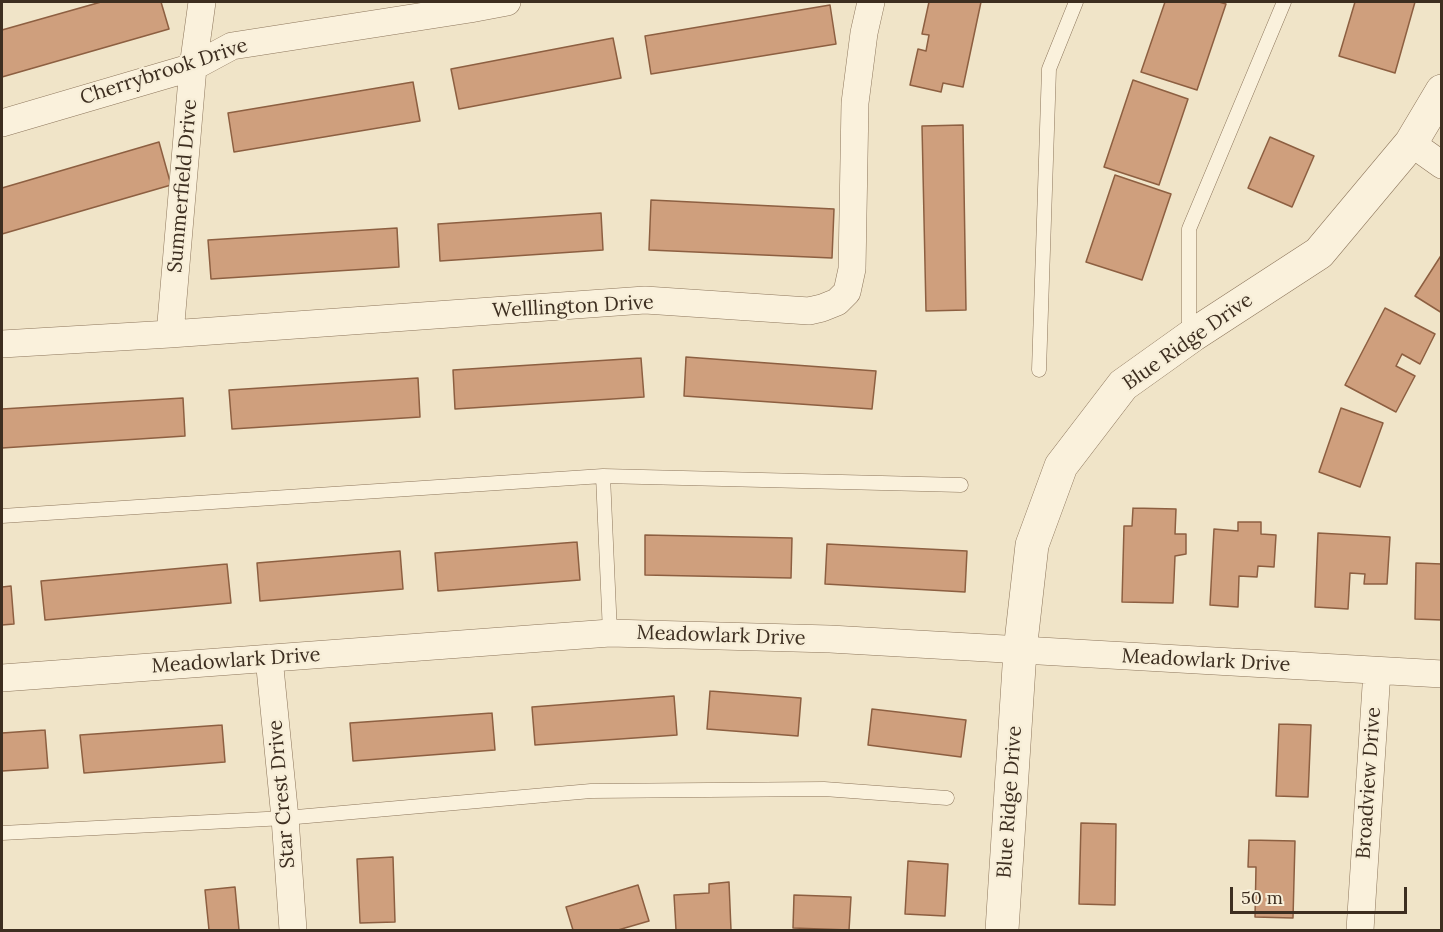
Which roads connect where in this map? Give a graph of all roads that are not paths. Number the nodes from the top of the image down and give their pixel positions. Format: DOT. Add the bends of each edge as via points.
graph roads {
  1 [pos="202,2"];
  2 [pos="507,2"];
  3 [pos="871,2"];
  4 [pos="1076,2"];
  5 [pos="1284,2"];
  6 [pos="193,67"];
  7 [pos="1442,91"];
  8 [pos="2,123"];
  9 [pos="1411,143"];
  10 [pos="1442,165"];
  11 [pos="170,334"];
  12 [pos="1193,335"];
  13 [pos="2,344"];
  14 [pos="1039,370"];
  15 [pos="603,476"];
  16 [pos="961,485"];
  17 [pos="2,516"];
  18 [pos="610,633"];
  19 [pos="1020,651"];
  20 [pos="269,658"];
  21 [pos="1377,671"];
  22 [pos="1442,675"];
  23 [pos="2,678"];
  24 [pos="947,798"];
  25 [pos="285,818"];
  26 [pos="2,833"];
  27 [pos="293,930"];
  28 [pos="1002,930"];
  29 [pos="1360,930"];
  1 -- 6 [label="street, Summerfield Drive"];
  2 -- 6 [label="street, Cherrybrook Drive" via="232,46"];
  3 -- 11 [label="street, Welllington Drive" via="855,103 852,269 847,292 837,302 809,310 645,300"];
  4 -- 14 [label="lane" via="1048,69"];
  5 -- 12 [label="lane" via="1190,229"];
  6 -- 8 [label="street, Cherrybrook Drive"];
  6 -- 11 [label="street, Summerfield Drive"];
  7 -- 9 [label="street, Blue Ridge Drive"];
  9 -- 10 [label="street"];
  9 -- 12 [label="street, Blue Ridge Drive" via="1319,253"];
  11 -- 13 [label="street, Welllington Drive"];
  12 -- 19 [label="street, Blue Ridge Drive" via="1123,386 1061,466 1032,546"];
  15 -- 16 [label="lane"];
  15 -- 17 [label="lane"];
  15 -- 18 [label="lane"];
  18 -- 19 [label="street, Meadowlark Drive" via="830,639"];
  18 -- 20 [label="street, Meadowlark Drive"];
  19 -- 21 [label="street, Meadowlark Drive"];
  19 -- 28 [label="street, Blue Ridge Drive"];
  20 -- 23 [label="street, Meadowlark Drive"];
  20 -- 25 [label="street, Star Crest Drive"];
  21 -- 22 [label="street, Meadowlark Drive"];
  21 -- 29 [label="street, Broadview Drive"];
  24 -- 25 [label="lane" via="824,789 591,791"];
  25 -- 26 [label="lane"];
  25 -- 27 [label="street, Star Crest Drive"];
}
